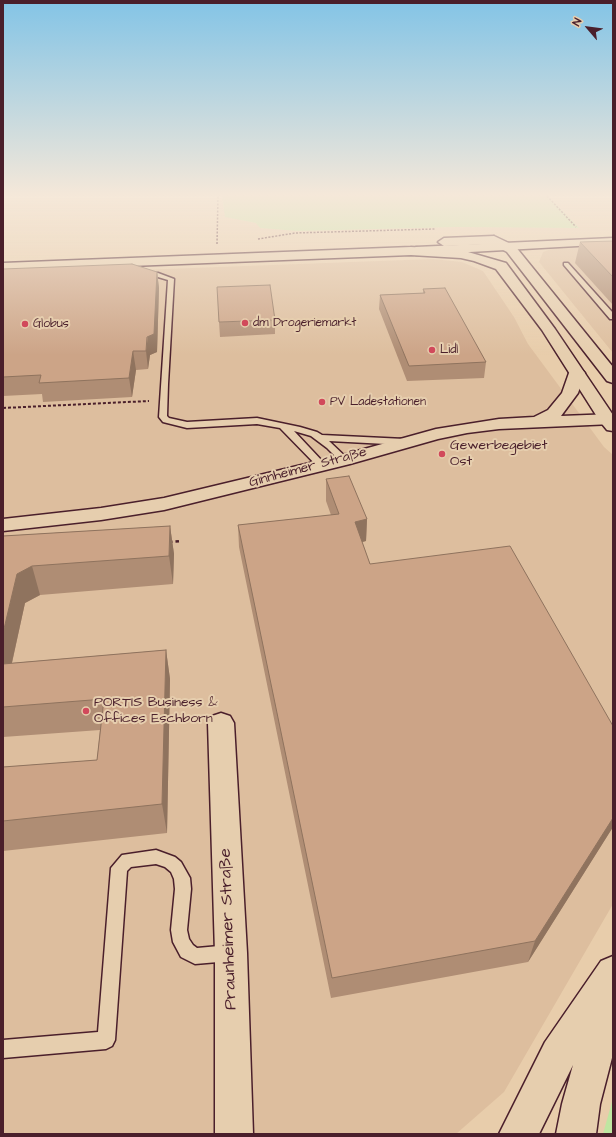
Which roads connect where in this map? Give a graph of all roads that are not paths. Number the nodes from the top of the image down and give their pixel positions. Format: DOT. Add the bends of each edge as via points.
graph roads {
  1 [pos="331,249"];
  2 [pos="435,249"];
  3 [pos="496,249"];
  4 [pos="504,249"];
  5 [pos="540,249"];
  6 [pos="411,251"];
  7 [pos="3,259"];
  8 [pos="522,263"];
  9 [pos="566,264"];
  10 [pos="500,266"];
  11 [pos="3,267"];
  12 [pos="134,276"];
  13 [pos="612,316"];
  14 [pos="577,373"];
  15 [pos="613,378"];
  16 [pos="538,422"];
  17 [pos="611,422"];
  18 [pos="281,425"];
  19 [pos="319,438"];
  20 [pos="405,442"];
  21 [pos="344,460"];
  22 [pos="322,466"];
  23 [pos="3,524"];
  24 [pos="221,724"];
  25 [pos="231,953"];
  26 [pos="613,973"];
  27 [pos="613,1000"];
  28 [pos="3,1049"];
  29 [pos="234,1134"];
  30 [pos="519,1134"];
  31 [pos="576,1134"];
  1 -- 7 [label="main road"];
  2 -- 6 [label="street"];
  3 -- 10 [label="street" via="494,253"];
  4 -- 8 [label="main road"];
  5 -- 8 [label="street" via="532,252"];
  6 -- 10 [label="main road" via="461,254"];
  6 -- 11 [label="main road"];
  8 -- 15 [label="main road"];
  9 -- 13 [label="lane"];
  10 -- 14 [label="main road" via="548,329"];
  12 -- 18 [label="lane" via="171,279 163,417 171,423 187,425 257,421"];
  14 -- 16 [label="street" via="570,393 560,407 554,414"];
  14 -- 17 [label="main road"];
  16 -- 17 [label="street, Ginnheimer Straße"];
  16 -- 20 [label="street, Ginnheimer Straße" via="467,428"];
  18 -- 19 [label="lane" via="308,432"];
  18 -- 22 [label="lane"];
  19 -- 20 [label="lane"];
  19 -- 21 [label="lane"];
  20 -- 21 [label="street, Ginnheimer Straße"];
  21 -- 22 [label="street, Ginnheimer Straße"];
  22 -- 23 [label="street, Ginnheimer Straße" via="151,507"];
  24 -- 25 [label="street, Praunheimer Straße"];
  25 -- 28 [label="lane" via="194,956 187,951 179,930 183,889 182,878 176,867 156,857 127,860 119,868 106,1040"];
  25 -- 29 [label="street, Praunheimer Straße"];
  26 -- 30 [label="main road" via="558,1056"];
  27 -- 31 [label="main road" via="598,1041 581,1104"];
}
